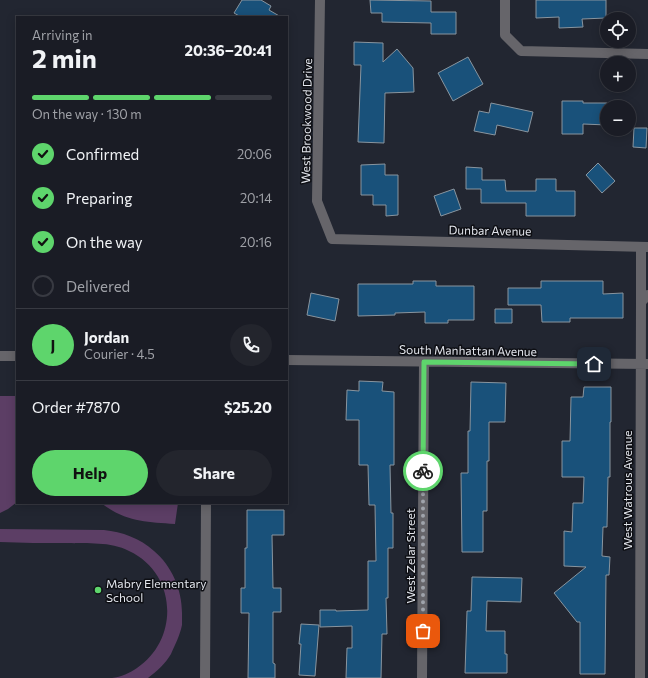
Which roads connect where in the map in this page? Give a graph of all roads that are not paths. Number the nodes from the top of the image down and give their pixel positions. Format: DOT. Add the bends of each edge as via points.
graph roads {
  1 [pos="320,0"];
  2 [pos="505,0"];
  3 [pos="648,54"];
  4 [pos="332,239"];
  5 [pos="645,247"];
  6 [pos="645,298"];
  7 [pos="0,356"];
  8 [pos="16,356"];
  9 [pos="288,360"];
  10 [pos="424,362"];
  11 [pos="644,364"];
  12 [pos="206,504"];
  13 [pos="205,678"];
  14 [pos="422,678"];
  15 [pos="640,678"];
  1 -- 4 [label="street, West Brookwood Drive" via="317,201"];
  2 -- 3 [label="street" via="505,35 521,51"];
  4 -- 5 [label="street, Dunbar Avenue"];
  5 -- 6 [label="street, West Watrous Avenue"];
  6 -- 11 [label="street, West Watrous Avenue"];
  7 -- 8 [label="street"];
  9 -- 10 [label="street, South Manhattan Avenue"];
  10 -- 11 [label="street, South Manhattan Avenue"];
  10 -- 14 [label="street, West Zelar Street"];
  11 -- 15 [label="street, West Watrous Avenue"];
  12 -- 13 [label="street"];
}
